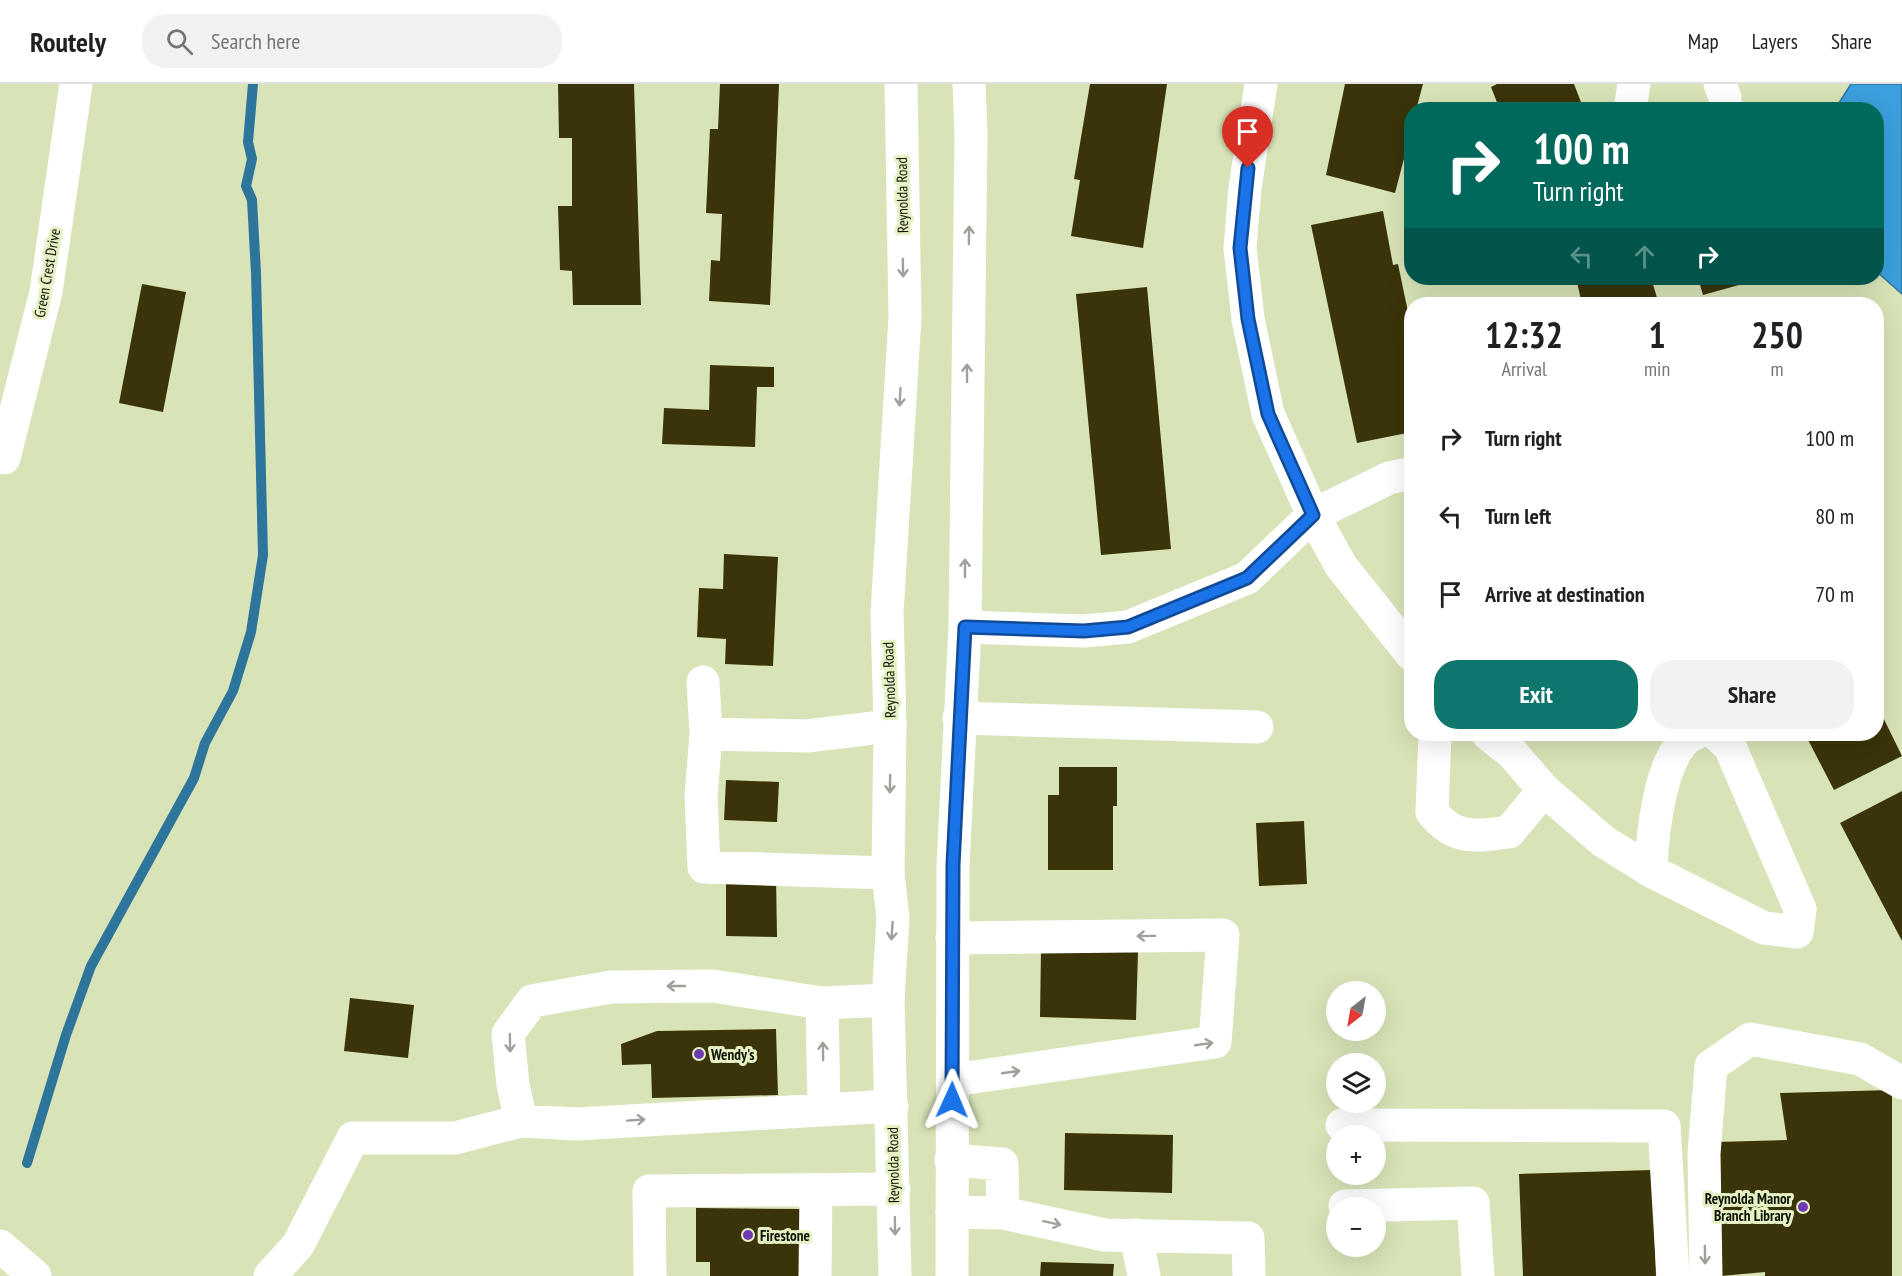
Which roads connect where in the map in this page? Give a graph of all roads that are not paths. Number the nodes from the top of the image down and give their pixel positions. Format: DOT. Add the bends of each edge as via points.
graph roads {
  1 [pos="76,84"];
  2 [pos="901,84"];
  3 [pos="969,84"];
  4 [pos="1261,84"];
  5 [pos="1634,84"];
  6 [pos="1720,84"];
  7 [pos="1631,102"];
  8 [pos="1725,102"];
  9 [pos="4,459"];
  10 [pos="1404,475"];
  11 [pos="1313,515"];
  12 [pos="965,627"];
  13 [pos="1404,645"];
  14 [pos="703,682"];
  15 [pos="959,718"];
  16 [pos="891,726"];
  17 [pos="1257,727"];
  18 [pos="706,734"];
  19 [pos="1435,741"];
  20 [pos="1497,741"];
  21 [pos="1685,741"];
  22 [pos="1724,741"];
  23 [pos="1545,790"];
  24 [pos="1650,871"];
  25 [pos="888,873"];
  26 [pos="952,938"];
  27 [pos="888,1000"];
  28 [pos="822,1003"];
  29 [pos="953,1080"];
  30 [pos="1902,1083"];
  31 [pos="892,1106"];
  32 [pos="824,1110"];
  33 [pos="522,1121"];
  34 [pos="1386,1125"];
  35 [pos="951,1160"];
  36 [pos="894,1189"];
  37 [pos="816,1190"];
  38 [pos="1386,1205"];
  39 [pos="952,1212"];
  40 [pos="1003,1213"];
  41 [pos="1136,1236"];
  42 [pos="0,1246"];
  43 [pos="35,1276"];
  44 [pos="270,1276"];
  45 [pos="650,1276"];
  46 [pos="815,1276"];
  47 [pos="896,1276"];
  48 [pos="952,1276"];
  49 [pos="1144,1276"];
  50 [pos="1249,1276"];
  51 [pos="1478,1276"];
  52 [pos="1673,1276"];
  53 [pos="1706,1276"];
  1 -- 9 [label="main road, Green Crest Drive" via="46,292"];
  2 -- 16 [label="main road, Reynolda Road, one-way" via="904,317 887,613"];
  12 -- 3 [label="main road, one-way"];
  4 -- 11 [label="main road" via="1240,248 1248,319 1268,414"];
  5 -- 7 [label="main road"];
  6 -- 8 [label="main road"];
  10 -- 11 [label="main road" via="1389,478"];
  11 -- 12 [label="main road" via="1247,578 1128,627 1084,631"];
  11 -- 13 [label="main road" via="1341,566"];
  12 -- 15 [label="main road"];
  14 -- 18 [label="main road"];
  15 -- 17 [label="main road"];
  15 -- 26 [label="main road"];
  16 -- 18 [label="main road" via="807,736"];
  16 -- 25 [label="main road, Reynolda Road, one-way"];
  18 -- 25 [label="main road" via="701,796 704,867"];
  19 -- 23 [label="main road" via="1432,812 1441,823 1468,837 1509,832"];
  20 -- 23 [label="main road"];
  21 -- 24 [label="main road" via="1670,760 1652,836"];
  22 -- 24 [label="main road" via="1730,747 1800,909 1797,932 1764,928"];
  23 -- 24 [label="main road" via="1603,841"];
  25 -- 27 [label="main road, Reynolda Road, one-way" via="893,918"];
  26 -- 29 [label="main road"];
  29 -- 26 [label="main road, one-way" via="1215,1042 1223,935"];
  27 -- 28 [label="main road"];
  27 -- 31 [label="main road, Reynolda Road"];
  32 -- 28 [label="main road, one-way"];
  28 -- 33 [label="main road, one-way" via="713,986 612,987 532,1000 508,1034 513,1085"];
  29 -- 35 [label="main road"];
  30 -- 53 [label="main road, one-way" via="1860,1059 1750,1039 1711,1066 1704,1154"];
  31 -- 32 [label="main road"];
  31 -- 36 [label="main road, Reynolda Road"];
  33 -- 32 [label="main road, one-way" via="577,1124"];
  33 -- 44 [label="main road" via="454,1138 353,1138 298,1245"];
  34 -- 52 [label="main road" via="1664,1126"];
  35 -- 39 [label="main road"];
  35 -- 40 [label="main road" via="1002,1164"];
  36 -- 37 [label="main road"];
  36 -- 47 [label="main road, Reynolda Road, one-way"];
  37 -- 45 [label="main road" via="649,1191"];
  37 -- 46 [label="main road"];
  38 -- 51 [label="main road" via="1473,1203"];
  39 -- 40 [label="main road"];
  39 -- 48 [label="main road"];
  40 -- 41 [label="main road, one-way" via="1105,1235"];
  41 -- 49 [label="main road"];
  41 -- 50 [label="main road" via="1248,1238"];
  42 -- 43 [label="main road"];
}
